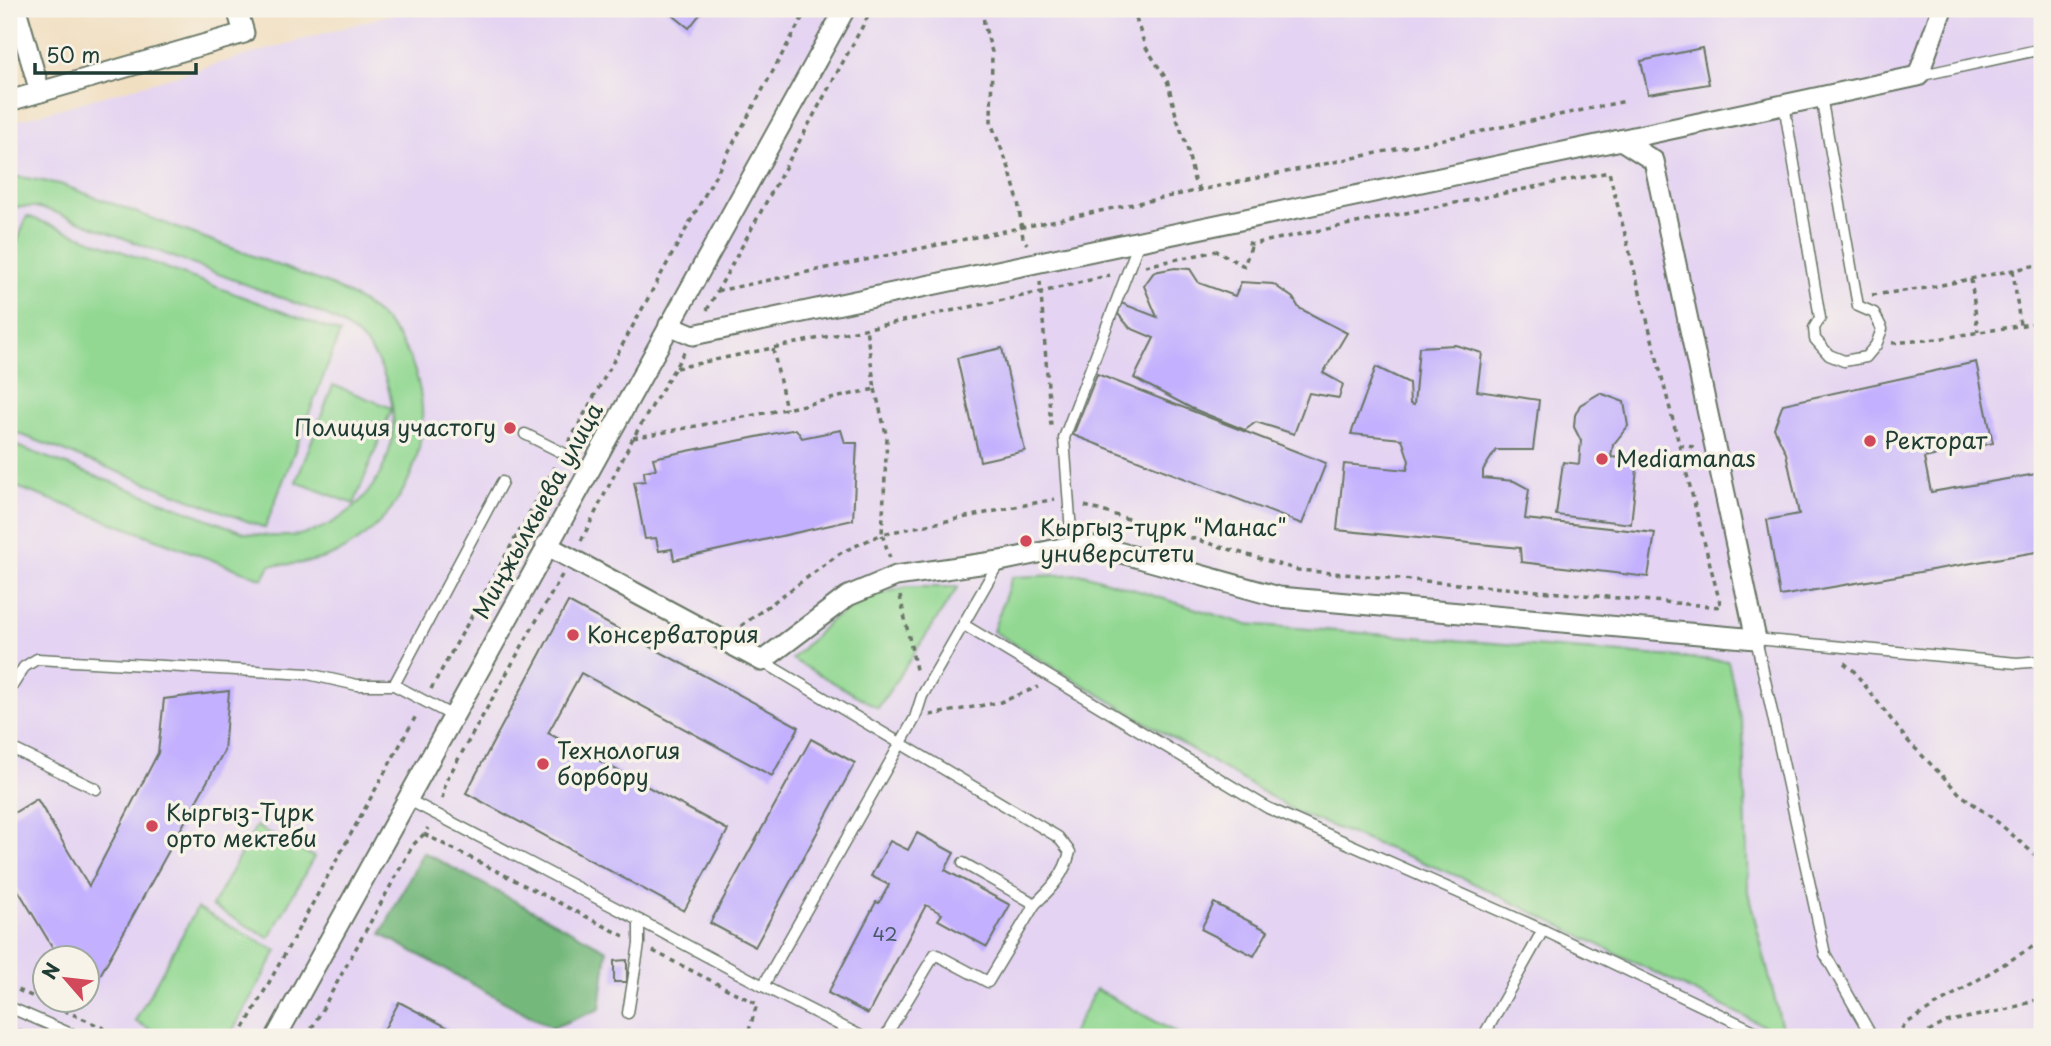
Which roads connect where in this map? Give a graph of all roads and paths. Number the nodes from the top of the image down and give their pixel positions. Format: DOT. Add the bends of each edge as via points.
graph roads {
  1 [pos="16,9"];
  2 [pos="237,9"];
  3 [pos="807,9"];
  4 [pos="845,9"];
  5 [pos="872,9"];
  6 [pos="1133,9"];
  7 [pos="1942,9"];
  8 [pos="2042,49"];
  9 [pos="1918,76"];
  10 [pos="40,92"];
  11 [pos="1821,96"];
  12 [pos="9,101"];
  13 [pos="1626,101"];
  14 [pos="1784,104"];
  15 [pos="1595,145"];
  16 [pos="1200,191"];
  17 [pos="1140,239"];
  18 [pos="2042,264"];
  19 [pos="1128,270"];
  20 [pos="2013,270"];
  21 [pos="1971,279"];
  22 [pos="717,291"];
  23 [pos="1856,297"];
  24 [pos="2042,321"];
  25 [pos="669,325"];
  26 [pos="2020,325"];
  27 [pos="866,328"];
  28 [pos="1978,332"];
  29 [pos="693,335"];
  30 [pos="1876,345"];
  31 [pos="773,349"];
  32 [pos="675,368"];
  33 [pos="875,388"];
  34 [pos="786,409"];
  35 [pos="525,434"];
  36 [pos="633,438"];
  37 [pos="563,453"];
  38 [pos="502,482"];
  39 [pos="1056,499"];
  40 [pos="1069,501"];
  41 [pos="882,534"];
  42 [pos="546,545"];
  43 [pos="1072,545"];
  44 [pos="571,558"];
  45 [pos="1000,561"];
  46 [pos="895,576"];
  47 [pos="964,625"];
  48 [pos="737,629"];
  49 [pos="1756,639"];
  50 [pos="1820,645"];
  51 [pos="2042,661"];
  52 [pos="762,662"];
  53 [pos="1055,680"];
  54 [pos="394,685"];
  55 [pos="9,691"];
  56 [pos="922,696"];
  57 [pos="425,700"];
  58 [pos="453,716"];
  59 [pos="915,718"];
  60 [pos="899,743"];
  61 [pos="9,747"];
  62 [pos="96,789"];
  63 [pos="407,799"];
  64 [pos="435,814"];
  65 [pos="424,834"];
  66 [pos="2042,861"];
  67 [pos="963,863"];
  68 [pos="1035,904"];
  69 [pos="639,920"];
  70 [pos="1543,930"];
  71 [pos="2042,941"];
  72 [pos="639,944"];
  73 [pos="9,986"];
  74 [pos="763,986"];
  75 [pos="2042,998"];
  76 [pos="9,1007"];
  77 [pos="628,1013"];
  78 [pos="9,1026"];
  79 [pos="34,1037"];
  80 [pos="78,1037"];
  81 [pos="124,1037"];
  82 [pos="239,1037"];
  83 [pos="276,1037"];
  84 [pos="307,1037"];
  85 [pos="747,1037"];
  86 [pos="863,1037"];
  87 [pos="885,1037"];
  88 [pos="1483,1037"];
  89 [pos="1767,1037"];
  90 [pos="1872,1037"];
  91 [pos="1896,1037"];
  92 [pos="1920,1037"];
  1 -- 10 [label="street"];
  2 -- 10 [label="street" via="244,33"];
  3 -- 37 [label="path"];
  4 -- 25 [label="street, Миңжылкыева улица"];
  5 -- 22 [label="path"];
  6 -- 16 [label="path" via="1145,46 1167,80"];
  7 -- 9 [label="street"];
  8 -- 9 [label="lane"];
  9 -- 11 [label="street"];
  10 -- 12 [label="street"];
  11 -- 14 [label="street"];
  11 -- 23 [label="lane"];
  13 -- 16 [label="path"];
  14 -- 15 [label="street"];
  14 -- 30 [label="lane" via="1820,318 1814,328 1815,339 1829,355 1844,361 1866,357"];
  15 -- 17 [label="street"];
  15 -- 49 [label="street" via="1621,140 1654,160"];
  16 -- 22 [label="path"];
  17 -- 19 [label="lane"];
  17 -- 29 [label="street"];
  18 -- 20 [label="path"];
  19 -- 27 [label="path"];
  19 -- 40 [label="lane" via="1063,439"];
  19 -- 40 [label="path" via="1217,251 1244,266 1252,244 1608,172 1721,607 1298,570"];
  20 -- 21 [label="path"];
  20 -- 26 [label="path"];
  21 -- 23 [label="path"];
  21 -- 28 [label="path"];
  22 -- 29 [label="path"];
  23 -- 30 [label="lane" via="1858,306 1874,313 1882,329"];
  24 -- 26 [label="path"];
  25 -- 29 [label="street"];
  25 -- 42 [label="street, Миңжылкыева улица"];
  26 -- 28 [label="path"];
  27 -- 31 [label="path"];
  27 -- 33 [label="path"];
  28 -- 30 [label="path"];
  29 -- 32 [label="path"];
  31 -- 32 [label="path"];
  31 -- 34 [label="path"];
  32 -- 36 [label="path"];
  33 -- 34 [label="path"];
  33 -- 41 [label="path" via="887,439"];
  34 -- 36 [label="path"];
  35 -- 37 [label="lane"];
  36 -- 44 [label="path"];
  37 -- 57 [label="path"];
  38 -- 54 [label="lane"];
  39 -- 41 [label="path"];
  40 -- 43 [label="lane"];
  41 -- 46 [label="path"];
  41 -- 48 [label="path" via="842,552"];
  42 -- 44 [label="street"];
  42 -- 58 [label="street, Миңжылкыева улица"];
  43 -- 45 [label="street"];
  43 -- 49 [label="street" via="1100,547 1279,597"];
  44 -- 52 [label="street"];
  44 -- 64 [label="path" via="446,782"];
  45 -- 46 [label="street"];
  45 -- 47 [label="lane"];
  46 -- 52 [label="street" via="848,596"];
  46 -- 56 [label="path"];
  47 -- 53 [label="lane"];
  47 -- 56 [label="lane"];
  49 -- 50 [label="lane"];
  49 -- 90 [label="lane" via="1825,954"];
  50 -- 51 [label="lane" via="2017,663"];
  50 -- 66 [label="path" via="1853,670 1907,740 1960,794"];
  52 -- 60 [label="lane"];
  53 -- 59 [label="path" via="1001,702"];
  53 -- 70 [label="lane" via="1268,808"];
  54 -- 55 [label="lane" via="357,685 308,674 37,659 24,667"];
  54 -- 57 [label="lane"];
  56 -- 59 [label="lane"];
  57 -- 58 [label="lane"];
  57 -- 82 [label="path"];
  58 -- 63 [label="street, Миңжылкыева улица"];
  59 -- 60 [label="lane"];
  60 -- 68 [label="lane" via="1058,837 1070,852 1067,866"];
  60 -- 74 [label="lane"];
  61 -- 62 [label="lane"];
  63 -- 64 [label="lane"];
  63 -- 83 [label="street, Миңжылкыева улица"];
  64 -- 65 [label="path"];
  64 -- 69 [label="lane"];
  65 -- 72 [label="path"];
  65 -- 84 [label="path" via="412,845"];
  67 -- 68 [label="lane"];
  68 -- 87 [label="lane" via="988,982 935,954"];
  69 -- 72 [label="lane"];
  69 -- 74 [label="lane"];
  70 -- 88 [label="lane"];
  70 -- 89 [label="lane"];
  71 -- 91 [label="path" via="1905,1024"];
  72 -- 77 [label="lane"];
  72 -- 85 [label="path" via="757,1004"];
  73 -- 81 [label="path"];
  74 -- 86 [label="lane"];
  75 -- 92 [label="path" via="1946,1022"];
  76 -- 80 [label="lane"];
  78 -- 79 [label="path"];
}
